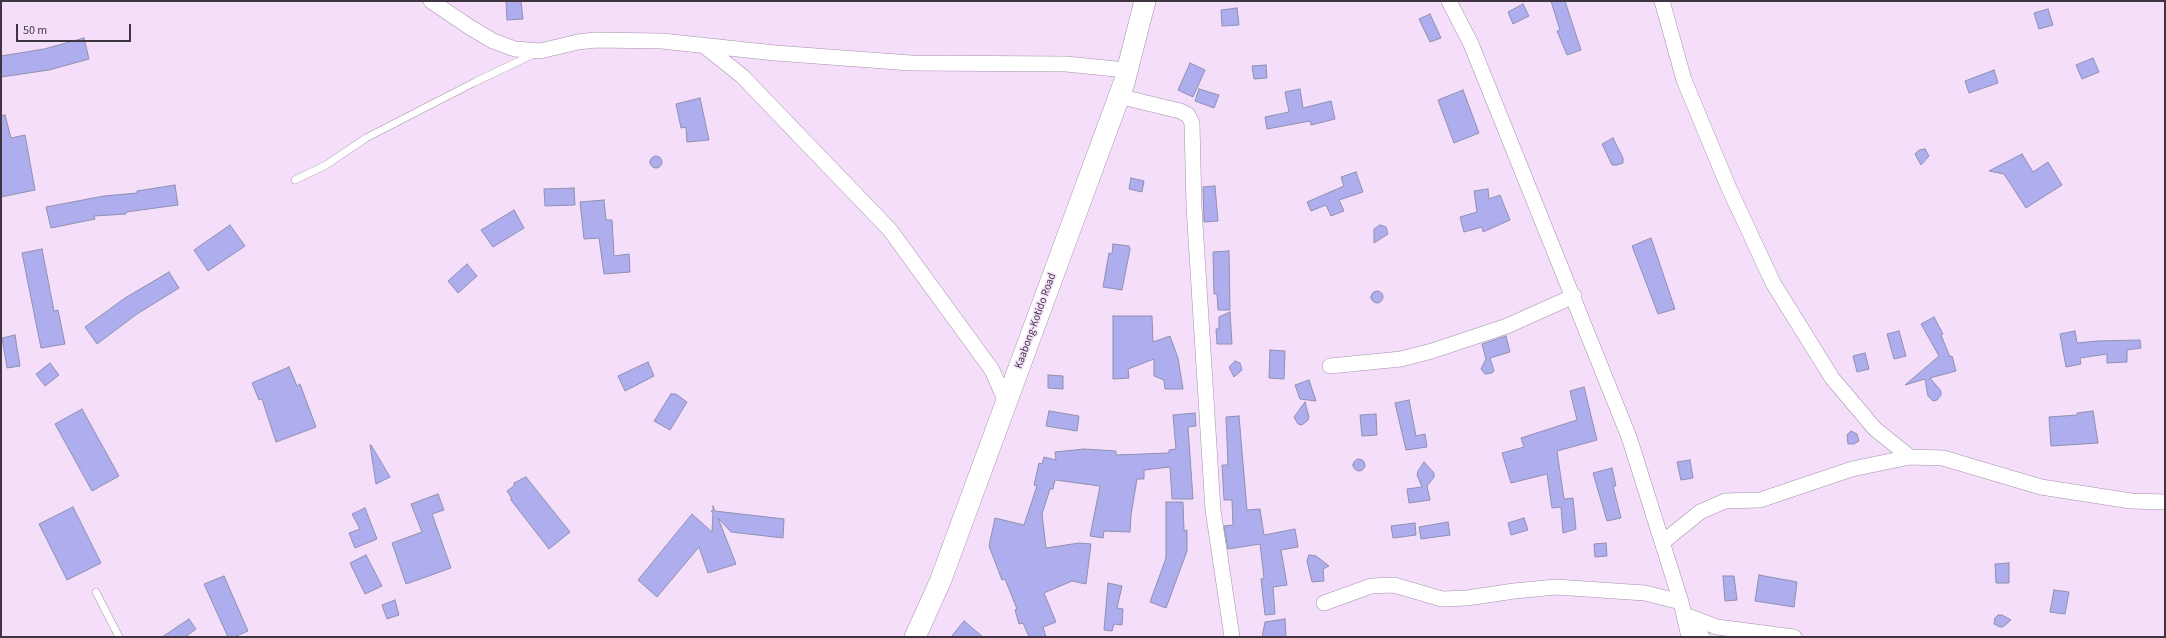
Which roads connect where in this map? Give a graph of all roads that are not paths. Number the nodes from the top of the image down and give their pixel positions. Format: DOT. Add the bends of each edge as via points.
graph roads {
  1 [pos="431,1"];
  2 [pos="1145,1"];
  3 [pos="1449,1"];
  4 [pos="1662,1"];
  5 [pos="703,45"];
  6 [pos="540,51"];
  7 [pos="1126,70"];
  8 [pos="1118,96"];
  9 [pos="295,180"];
  10 [pos="1574,296"];
  11 [pos="1330,366"];
  12 [pos="1006,402"];
  13 [pos="1910,457"];
  14 [pos="2165,502"];
  15 [pos="1662,542"];
  16 [pos="96,592"];
  17 [pos="1324,603"];
  18 [pos="1683,608"];
  19 [pos="119,637"];
  20 [pos="915,637"];
  21 [pos="1232,637"];
  22 [pos="1689,637"];
  23 [pos="1702,637"];
  24 [pos="1794,637"];
  1 -- 6 [label="street" via="493,41 515,49"];
  2 -- 7 [label="main road, Kaabong-Kotido Road"];
  3 -- 10 [label="street" via="1471,44"];
  4 -- 13 [label="street" via="1684,80 1728,186 1773,283 1832,378 1875,429"];
  5 -- 6 [label="street" via="662,41 596,40"];
  5 -- 7 [label="street" via="911,63 1066,64"];
  5 -- 12 [label="street" via="742,76 890,230 992,370"];
  6 -- 9 [label="lane" via="366,138 326,165"];
  7 -- 8 [label="main road, Kaabong-Kotido Road"];
  8 -- 12 [label="main road, Kaabong-Kotido Road"];
  8 -- 21 [label="street" via="1180,111 1188,115 1192,123 1194,207 1213,510"];
  10 -- 11 [label="street" via="1507,326 1432,351 1401,359"];
  10 -- 15 [label="street" via="1629,437"];
  12 -- 20 [label="main road, Kaabong-Kotido Road" via="940,582"];
  13 -- 14 [label="street" via="1943,458 2041,487 2131,501"];
  13 -- 15 [label="street" via="1852,469 1760,500 1725,501 1700,512"];
  15 -- 18 [label="street"];
  16 -- 19 [label="lane"];
  17 -- 18 [label="street" via="1371,586 1394,586 1442,599 1556,587 1644,593"];
  18 -- 22 [label="street"];
  18 -- 23 [label="street"];
  18 -- 24 [label="street" via="1717,627"];
}
